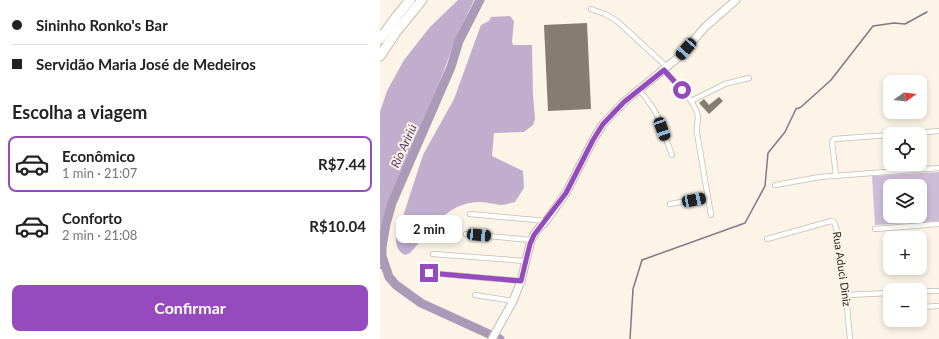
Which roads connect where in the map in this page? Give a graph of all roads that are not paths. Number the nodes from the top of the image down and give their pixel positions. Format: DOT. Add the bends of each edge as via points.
graph roads {
  1 [pos="410,0"];
  2 [pos="422,0"];
  3 [pos="736,0"];
  4 [pos="591,9"];
  5 [pos="380,39"];
  6 [pos="380,56"];
  7 [pos="665,69"];
  8 [pos="749,78"];
  9 [pos="639,89"];
  10 [pos="691,101"];
  11 [pos="939,131"];
  12 [pos="927,132"];
  13 [pos="883,136"];
  14 [pos="672,155"];
  15 [pos="939,168"];
  16 [pos="836,176"];
  17 [pos="775,185"];
  18 [pos="708,197"];
  19 [pos="670,204"];
  20 [pos="470,214"];
  21 [pos="711,215"];
  22 [pos="546,221"];
  23 [pos="939,224"];
  24 [pos="875,229"];
  25 [pos="466,234"];
  26 [pos="767,239"];
  27 [pos="531,240"];
  28 [pos="434,254"];
  29 [pos="526,261"];
  30 [pos="429,273"];
  31 [pos="521,281"];
  32 [pos="939,291"];
  33 [pos="927,292"];
  34 [pos="883,293"];
  35 [pos="475,295"];
  36 [pos="846,295"];
  37 [pos="512,301"];
  38 [pos="939,306"];
  39 [pos="927,307"];
  40 [pos="492,339"];
  41 [pos="850,339"];
  1 -- 5 [label="highway"];
  2 -- 6 [label="highway"];
  3 -- 7 [label="street" via="705,27"];
  4 -- 7 [label="street" via="617,21"];
  7 -- 9 [label="street"];
  7 -- 10 [label="street"];
  8 -- 10 [label="street" via="725,84"];
  9 -- 14 [label="street" via="653,108"];
  9 -- 22 [label="street" via="603,124 566,193"];
  10 -- 18 [label="street" via="698,116 697,133"];
  11 -- 12 [label="street"];
  13 -- 16 [label="street" via="834,139 832,142"];
  15 -- 16 [label="street"];
  16 -- 17 [label="street"];
  18 -- 19 [label="street"];
  18 -- 21 [label="street"];
  20 -- 22 [label="street"];
  22 -- 27 [label="street"];
  23 -- 24 [label="street"];
  25 -- 27 [label="street"];
  26 -- 36 [label="street, Rua Aduci Diniz" via="834,222"];
  27 -- 29 [label="street"];
  28 -- 29 [label="street"];
  29 -- 31 [label="street"];
  30 -- 31 [label="street"];
  31 -- 37 [label="street"];
  32 -- 33 [label="street"];
  34 -- 36 [label="street"];
  35 -- 37 [label="street"];
  36 -- 41 [label="street, Rua Aduci Diniz"];
  37 -- 40 [label="street"];
  38 -- 39 [label="street"];
}
